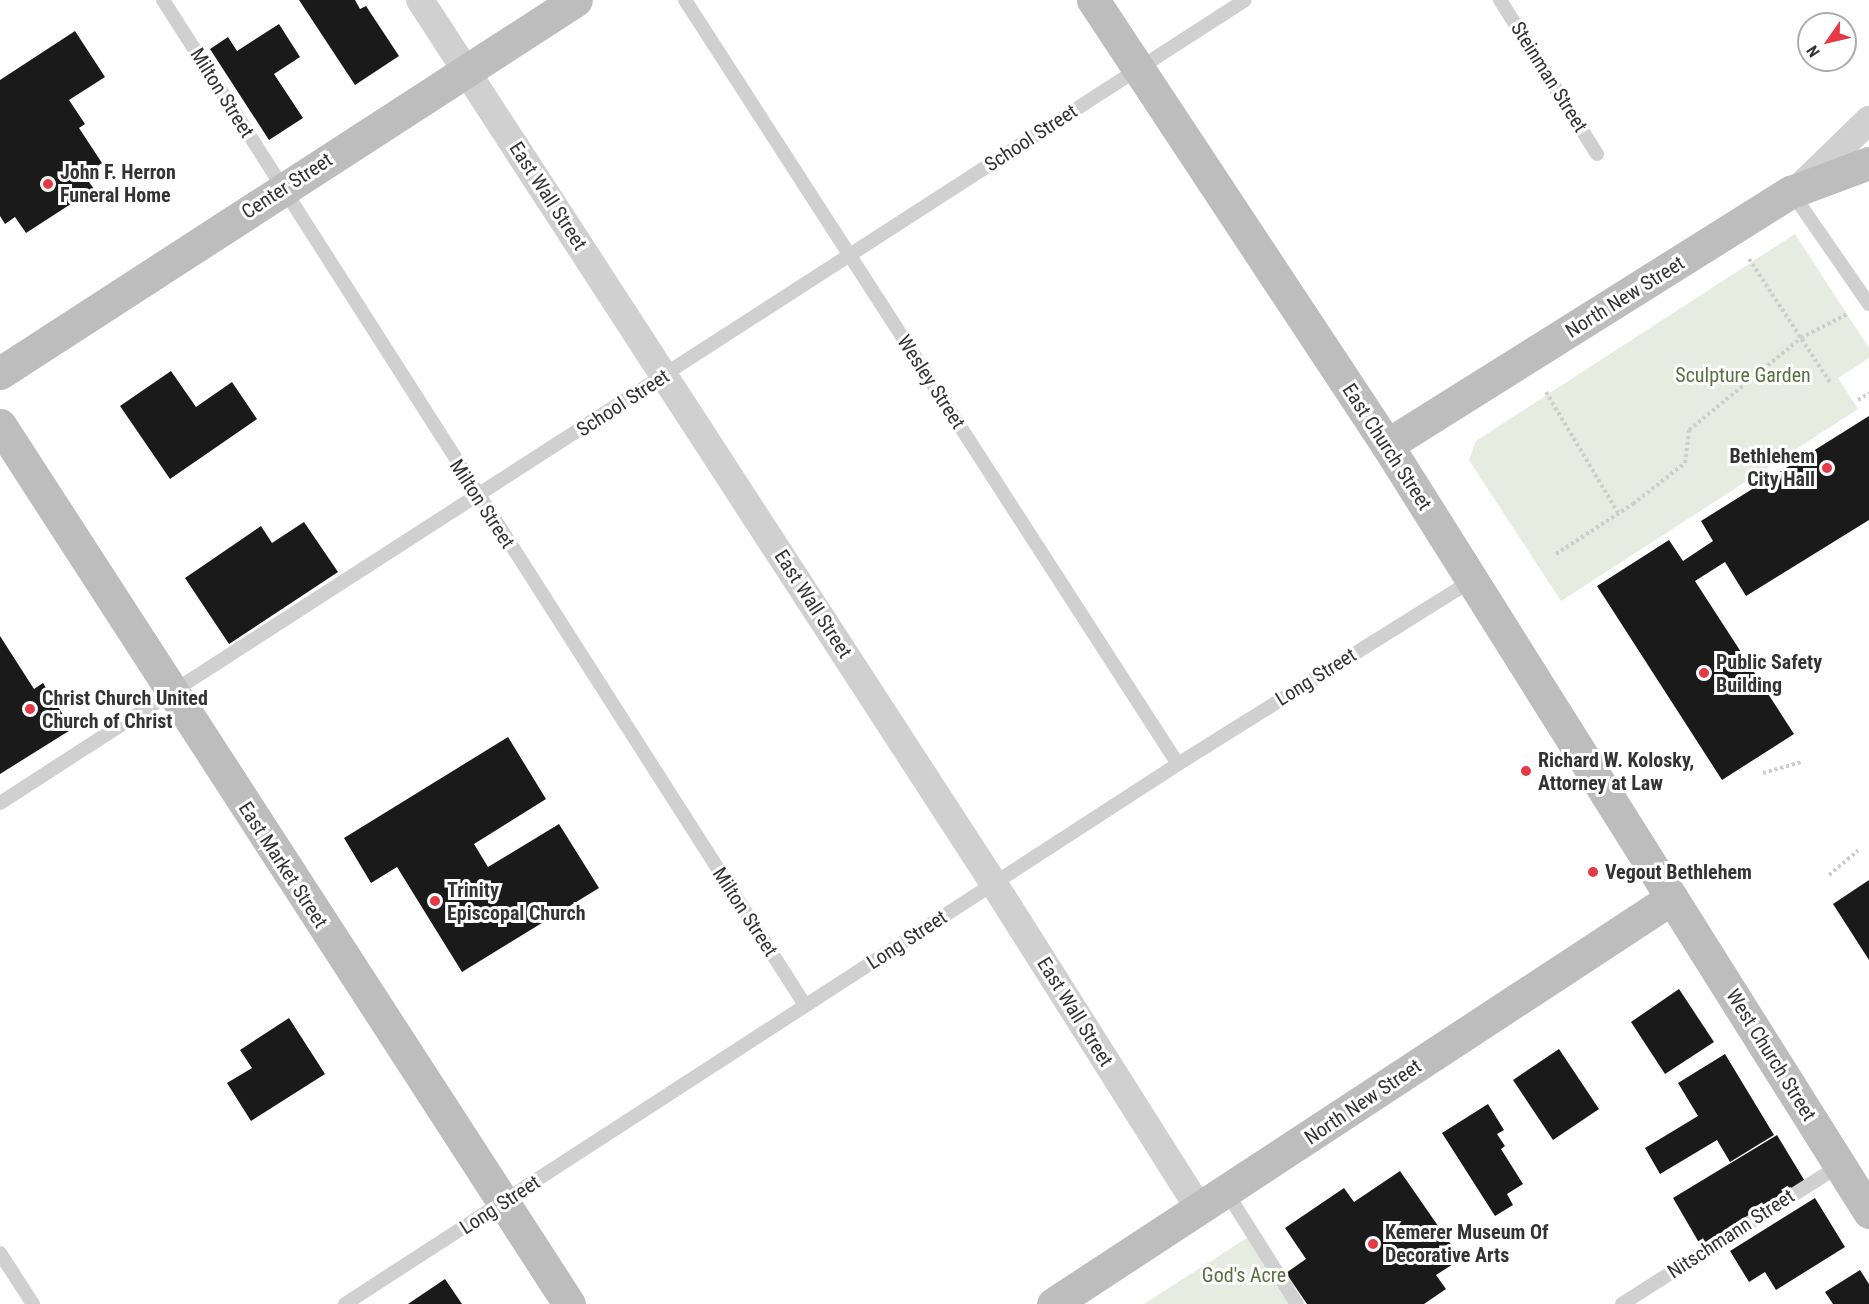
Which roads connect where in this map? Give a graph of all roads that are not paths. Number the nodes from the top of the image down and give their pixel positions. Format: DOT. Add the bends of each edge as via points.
graph roads {
  1 [pos="163,0"];
  2 [pos="420,0"];
  3 [pos="576,0"];
  4 [pos="685,0"];
  5 [pos="1093,0"];
  6 [pos="1245,0"];
  7 [pos="1500,0"];
  8 [pos="1137,69"];
  9 [pos="466,71"];
  10 [pos="1869,120"];
  11 [pos="1597,154"];
  12 [pos="1869,163"];
  13 [pos="282,188"];
  14 [pos="1791,192"];
  15 [pos="849,256"];
  16 [pos="1869,304"];
  17 [pos="0,373"];
  18 [pos="665,376"];
  19 [pos="0,425"];
  20 [pos="1387,445"];
  21 [pos="477,496"];
  22 [pos="1472,580"];
  23 [pos="172,692"];
  24 [pos="1178,764"];
  25 [pos="0,803"];
  26 [pos="994,884"];
  27 [pos="1672,898"];
  28 [pos="805,1005"];
  29 [pos="1840,1165"];
  30 [pos="1227,1192"];
  31 [pos="502,1204"];
  32 [pos="1200,1210"];
  33 [pos="1869,1212"];
  34 [pos="0,1253"];
  35 [pos="33,1304"];
  36 [pos="345,1304"];
  37 [pos="569,1304"];
  38 [pos="1053,1304"];
  39 [pos="1297,1304"];
  40 [pos="1622,1304"];
  1 -- 13 [label="lane, Milton Street"];
  2 -- 9 [label="street, East Wall Street"];
  3 -- 9 [label="main road, Center Street"];
  4 -- 15 [label="lane, Wesley Street"];
  5 -- 8 [label="main road, East Church Street"];
  6 -- 8 [label="lane, School Street"];
  7 -- 11 [label="lane, Steinman Street"];
  8 -- 15 [label="lane, School Street"];
  8 -- 20 [label="main road, East Church Street"];
  9 -- 13 [label="main road, Center Street"];
  9 -- 18 [label="street, East Wall Street"];
  10 -- 14 [label="street" via="1839,153"];
  12 -- 14 [label="main road, North New Street"];
  13 -- 17 [label="main road, Center Street"];
  13 -- 21 [label="lane, Milton Street"];
  14 -- 16 [label="lane" via="1807,208"];
  14 -- 20 [label="main road, North New Street"];
  15 -- 18 [label="lane, School Street"];
  15 -- 24 [label="lane, Wesley Street"];
  18 -- 21 [label="lane, School Street"];
  18 -- 26 [label="street, East Wall Street"];
  19 -- 23 [label="main road, East Market Street"];
  20 -- 22 [label="main road, East Church Street"];
  21 -- 23 [label="lane, School Street"];
  21 -- 28 [label="lane, Milton Street"];
  22 -- 24 [label="lane, Long Street"];
  22 -- 27 [label="main road, East Church Street"];
  23 -- 25 [label="lane, School Street"];
  23 -- 31 [label="main road, East Market Street"];
  24 -- 26 [label="lane, Long Street"];
  26 -- 28 [label="lane, Long Street"];
  26 -- 32 [label="street, East Wall Street"];
  27 -- 29 [label="main road, West Church Street"];
  27 -- 30 [label="main road, North New Street"];
  28 -- 31 [label="lane, Long Street"];
  29 -- 33 [label="main road, West Church Street"];
  29 -- 40 [label="lane, Nitschmann Street"];
  30 -- 32 [label="main road, North New Street"];
  30 -- 39 [label="lane"];
  31 -- 36 [label="lane, Long Street"];
  31 -- 37 [label="main road, East Market Street"];
  32 -- 38 [label="main road, North New Street"];
  34 -- 35 [label="lane"];
}
